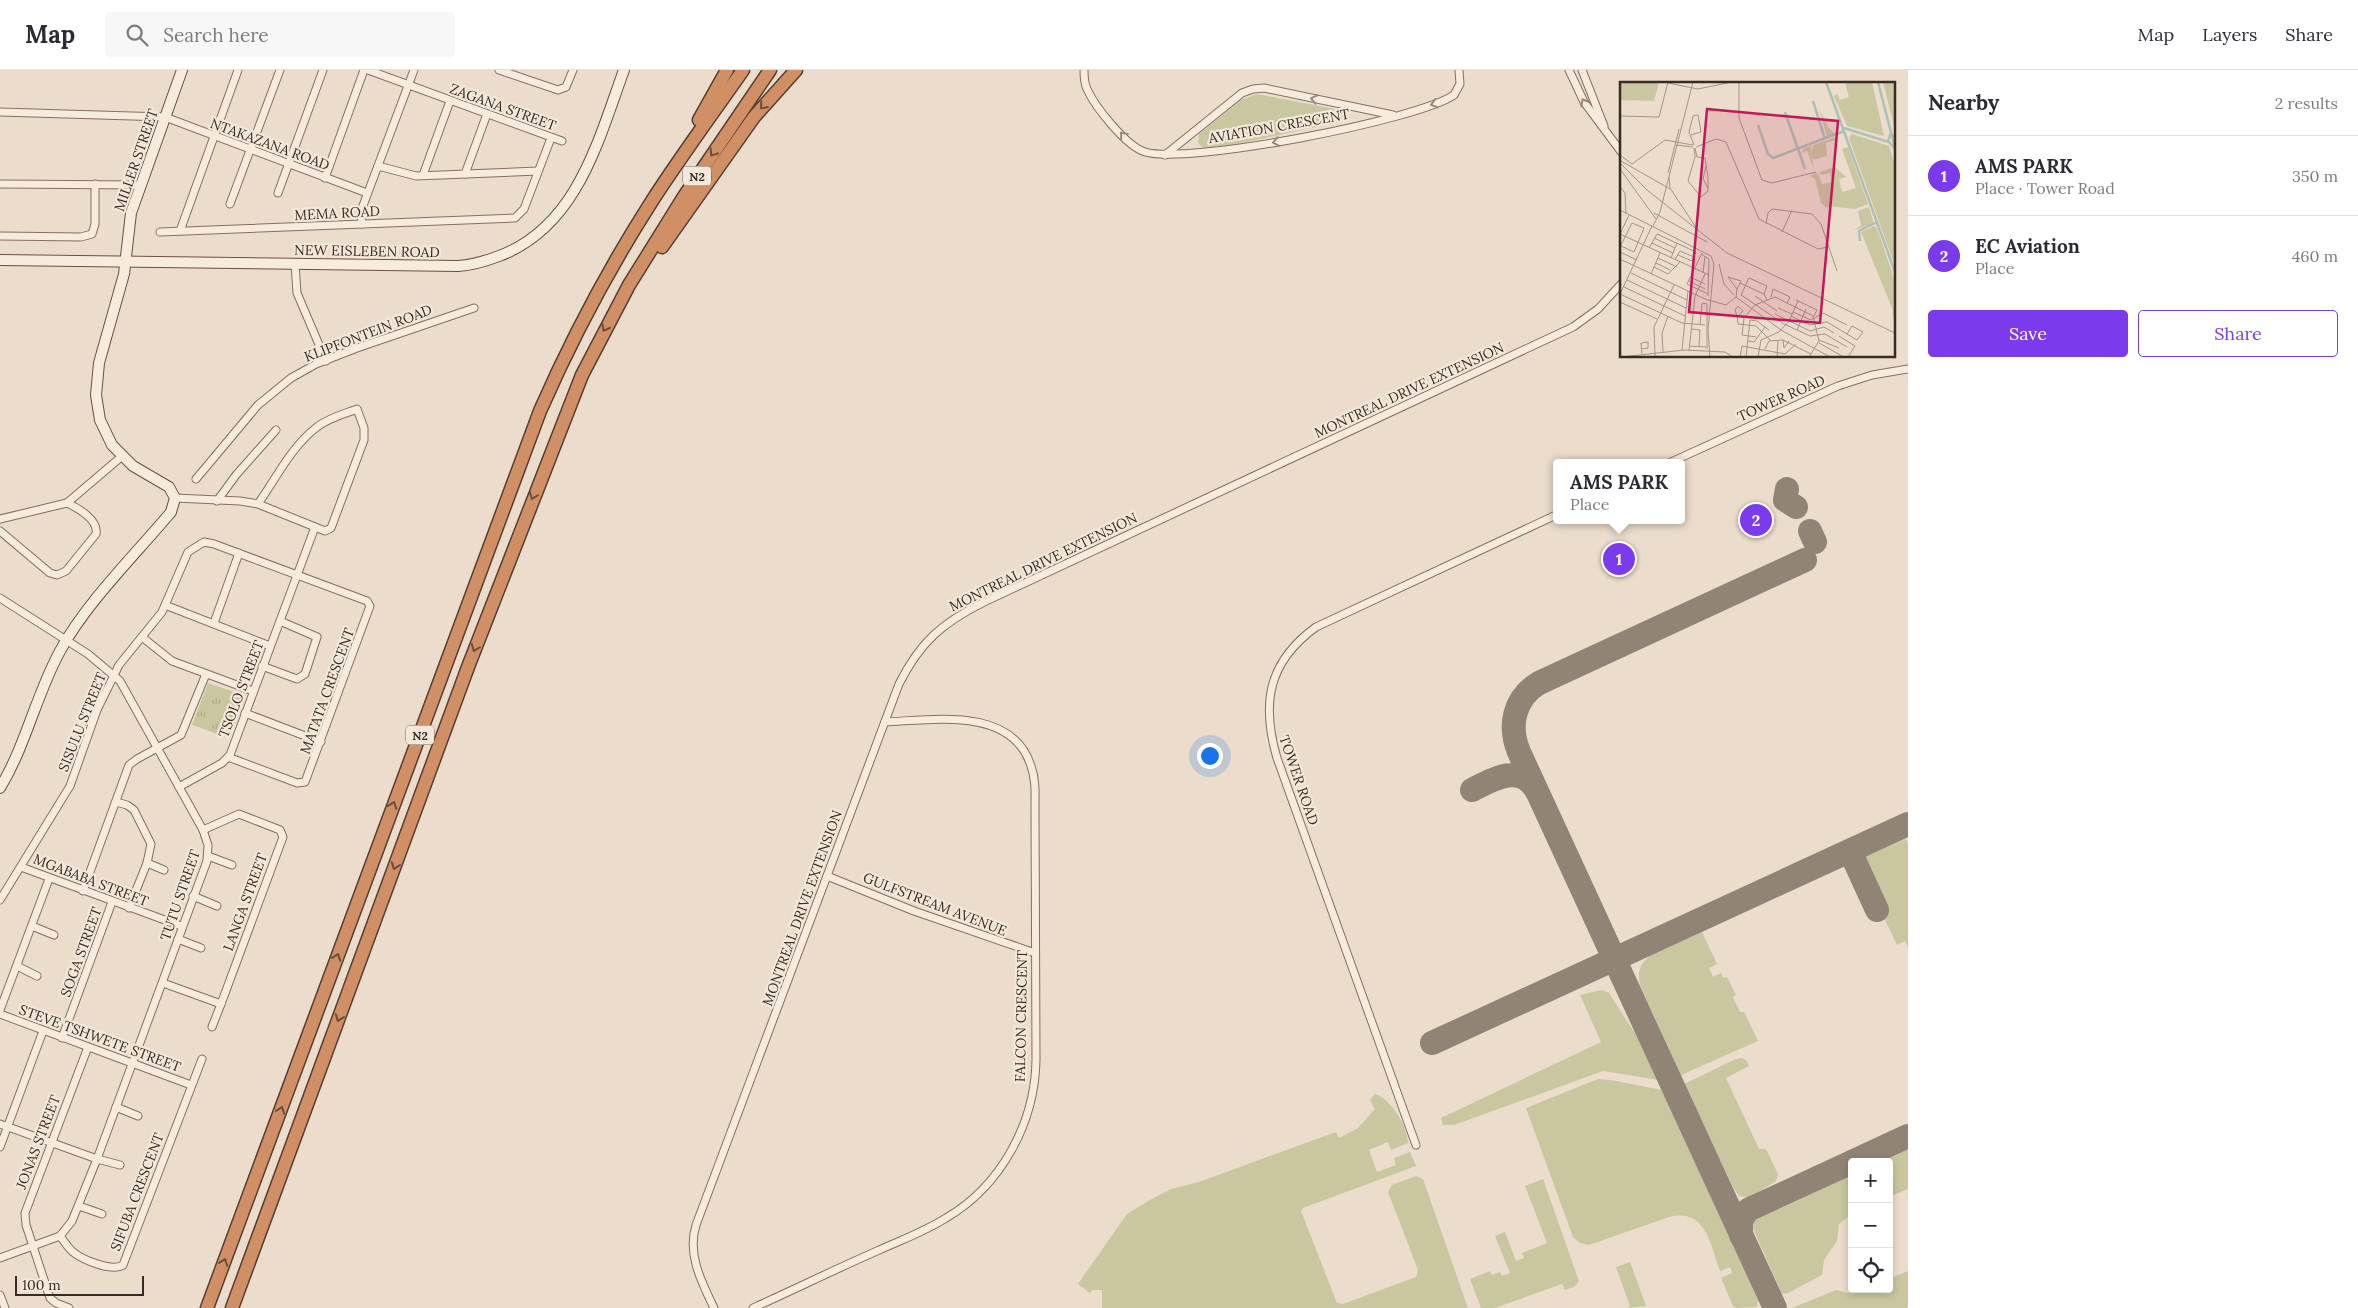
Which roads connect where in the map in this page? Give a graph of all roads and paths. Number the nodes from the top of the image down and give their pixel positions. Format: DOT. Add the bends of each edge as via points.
graph roads {
  1 [pos="182,70"];
  2 [pos="238,70"];
  3 [pos="280,70"];
  4 [pos="323,70"];
  5 [pos="366,70"];
  6 [pos="414,70"];
  7 [pos="499,70"];
  8 [pos="573,70"];
  9 [pos="624,70"];
  10 [pos="727,70"];
  11 [pos="743,70"];
  12 [pos="770,70"];
  13 [pos="796,70"];
  14 [pos="1084,70"];
  15 [pos="1459,70"];
  16 [pos="1569,70"];
  17 [pos="1582,70"];
  18 [pos="520,73"];
  19 [pos="408,85"];
  20 [pos="450,101"];
  21 [pos="0,112"];
  22 [pos="488,114"];
  23 [pos="1396,115"];
  24 [pos="165,117"];
  25 [pos="1605,129"];
  26 [pos="213,136"];
  27 [pos="552,138"];
  28 [pos="562,141"];
  29 [pos="251,150"];
  30 [pos="1620,150"];
  31 [pos="1165,155"];
  32 [pos="289,164"];
  33 [pos="378,166"];
  34 [pos="538,171"];
  35 [pos="465,174"];
  36 [pos="423,175"];
  37 [pos="325,178"];
  38 [pos="667,179"];
  39 [pos="0,184"];
  40 [pos="95,184"];
  41 [pos="140,185"];
  42 [pos="278,193"];
  43 [pos="367,193"];
  44 [pos="230,204"];
  45 [pos="362,224"];
  46 [pos="180,231"];
  47 [pos="160,232"];
  48 [pos="0,236"];
  49 [pos="0,260"];
  50 [pos="126,262"];
  51 [pos="295,264"];
  52 [pos="1620,284"];
  53 [pos="629,285"];
  54 [pos="474,308"];
  55 [pos="326,360"];
  56 [pos="1908,369"];
  57 [pos="276,430"];
  58 [pos="121,457"];
  59 [pos="1678,459"];
  60 [pos="196,479"];
  61 [pos="175,498"];
  62 [pos="217,501"];
  63 [pos="67,503"];
  64 [pos="258,504"];
  65 [pos="1553,515"];
  66 [pos="0,519"];
  67 [pos="315,527"];
  68 [pos="0,530"];
  69 [pos="239,553"];
  70 [pos="296,575"];
  71 [pos="0,598"];
  72 [pos="165,605"];
  73 [pos="280,620"];
  74 [pos="214,624"];
  75 [pos="142,637"];
  76 [pos="66,640"];
  77 [pos="270,646"];
  78 [pos="262,666"];
  79 [pos="206,674"];
  80 [pos="115,676"];
  81 [pos="253,690"];
  82 [pos="245,713"];
  83 [pos="885,722"];
  84 [pos="321,742"];
  85 [pos="157,748"];
  86 [pos="228,757"];
  87 [pos="179,787"];
  88 [pos="0,788"];
  89 [pos="116,802"];
  90 [pos="203,830"];
  91 [pos="208,856"];
  92 [pos="147,863"];
  93 [pos="232,865"];
  94 [pos="21,867"];
  95 [pos="164,870"];
  96 [pos="828,876"];
  97 [pos="49,879"];
  98 [pos="83,891"];
  99 [pos="193,896"];
  100 [pos="0,900"];
  101 [pos="112,902"];
  102 [pos="217,906"];
  103 [pos="129,908"];
  104 [pos="32,926"];
  105 [pos="182,926"];
  106 [pos="54,935"];
  107 [pos="178,940"];
  108 [pos="201,948"];
  109 [pos="1035,953"];
  110 [pos="17,966"];
  111 [pos="38,976"];
  112 [pos="163,983"];
  113 [pos="221,1004"];
  114 [pos="0,1010"];
  115 [pos="0,1014"];
  116 [pos="212,1027"];
  117 [pos="43,1031"];
  118 [pos="62,1038"];
  119 [pos="88,1047"];
  120 [pos="202,1059"];
  121 [pos="131,1063"];
  122 [pos="191,1085"];
  123 [pos="116,1107"];
  124 [pos="138,1116"];
  125 [pos="0,1124"];
  126 [pos="8,1127"];
  127 [pos="50,1142"];
  128 [pos="1416,1145"];
  129 [pos="0,1147"];
  130 [pos="97,1159"];
  131 [pos="120,1165"];
  132 [pos="79,1206"];
  133 [pos="102,1214"];
  134 [pos="60,1236"];
  135 [pos="32,1246"];
  136 [pos="0,1258"];
  137 [pos="0,1295"];
  138 [pos="5,1308"];
  139 [pos="69,1308"];
  140 [pos="207,1308"];
  141 [pos="232,1308"];
  142 [pos="714,1308"];
  143 [pos="753,1308"];
  1 -- 24 [label="street, MILLER STREET"];
  2 -- 26 [label="street"];
  3 -- 29 [label="street"];
  4 -- 32 [label="street"];
  5 -- 19 [label="street, ZAGANA STREET"];
  5 -- 37 [label="street"];
  6 -- 19 [label="street"];
  7 -- 18 [label="street"];
  8 -- 18 [label="street" via="566,86 558,90"];
  9 -- 51 [label="street, NEW EISLEBEN ROAD" via="572,195 550,224 528,242 502,255 468,265"];
  10 -- 38 [label="highway"];
  11 -- 38 [label="highway, N2"];
  12 -- 53 [label="highway, N2, one-way" via="685,195"];
  13 -- 53 [label="highway, one-way" via="723,158 648,271"];
  31 -- 14 [label="street, AVIATION CRESCENT, one-way" via="1144,151 1127,141 1092,99 1086,87"];
  15 -- 23 [label="street, AVIATION CRESCENT, one-way" via="1460,84 1454,96"];
  25 -- 16 [label="street, one-way" via="1584,102"];
  17 -- 25 [label="street"];
  19 -- 20 [label="street, ZAGANA STREET"];
  19 -- 33 [label="street"];
  20 -- 22 [label="street, ZAGANA STREET"];
  20 -- 36 [label="street"];
  21 -- 24 [label="street, NTAKAZANA ROAD"];
  22 -- 27 [label="street, ZAGANA STREET"];
  22 -- 35 [label="street"];
  23 -- 31 [label="street, AVIATION CRESCENT, one-way" via="1236,149"];
  23 -- 31 [label="street, AVIATION CRESCENT, one-way" via="1264,88 1253,89 1242,93"];
  24 -- 26 [label="street, NTAKAZANA ROAD"];
  24 -- 41 [label="street, MILLER STREET"];
  25 -- 30 [label="street"];
  26 -- 29 [label="street, NTAKAZANA ROAD"];
  26 -- 46 [label="street"];
  27 -- 28 [label="street, ZAGANA STREET"];
  27 -- 34 [label="street"];
  29 -- 32 [label="street, NTAKAZANA ROAD"];
  29 -- 44 [label="street"];
  32 -- 37 [label="street, NTAKAZANA ROAD"];
  32 -- 42 [label="street"];
  33 -- 36 [label="street"];
  33 -- 43 [label="street"];
  34 -- 35 [label="street"];
  34 -- 45 [label="street, MEMA ROAD" via="524,209 516,218"];
  35 -- 36 [label="street"];
  37 -- 43 [label="street, NTAKAZANA ROAD"];
  140 -- 38 [label="highway, N2, one-way" via="540,411 600,289"];
  39 -- 40 [label="street"];
  40 -- 41 [label="street"];
  40 -- 48 [label="street" via="92,234 81,238"];
  41 -- 50 [label="street, MILLER STREET" via="131,213"];
  43 -- 45 [label="street" via="361,211"];
  45 -- 46 [label="street, MEMA ROAD"];
  46 -- 47 [label="street, MEMA ROAD"];
  49 -- 50 [label="street, NEW EISLEBEN ROAD"];
  50 -- 51 [label="street, NEW EISLEBEN ROAD"];
  50 -- 58 [label="street, MILLER STREET" via="99,363 96,396 105,432"];
  51 -- 55 [label="street" via="297,292"];
  52 -- 83 [label="street, MONTREAL DRIVE EXTENSION" via="1598,309 1573,327 956,617 936,632 910,662"];
  53 -- 141 [label="highway, N2, one-way" via="582,374 551,450"];
  54 -- 55 [label="street, KLIPFONTEIN ROAD"];
  55 -- 60 [label="street, KLIPFONTEIN ROAD" via="291,378 258,405"];
  56 -- 59 [label="street, TOWER ROAD" via="1872,375 1838,386"];
  57 -- 62 [label="street"];
  58 -- 61 [label="street" via="170,487"];
  58 -- 63 [label="street"];
  61 -- 62 [label="street"];
  61 -- 76 [label="street" via="171,512"];
  62 -- 64 [label="street" via="240,500"];
  63 -- 66 [label="street"];
  63 -- 68 [label="street" via="97,528 96,534 66,571 57,575 50,573"];
  64 -- 67 [label="street"];
  64 -- 67 [label="street" via="282,466 307,436 328,420 357,410 365,434 348,485 331,528 325,531"];
  65 -- 128 [label="street, TOWER ROAD" via="1316,627 1294,644 1270,695 1268,724 1276,758"];
  67 -- 70 [label="street, TSOLO STREET"];
  69 -- 70 [label="street, SISULU STREET"];
  69 -- 72 [label="street, SISULU STREET" via="210,542 193,548 184,558"];
  69 -- 74 [label="street"];
  70 -- 73 [label="street, TSOLO STREET"];
  70 -- 84 [label="street, MATATA CRESCENT" via="367,601 370,606"];
  71 -- 76 [label="street, TUTU STREET"];
  72 -- 74 [label="street"];
  72 -- 75 [label="street, SISULU STREET"];
  73 -- 77 [label="street, TSOLO STREET"];
  73 -- 78 [label="street" via="317,637 305,674 297,680"];
  74 -- 77 [label="street"];
  75 -- 79 [label="street" via="172,661"];
  75 -- 80 [label="street, SISULU STREET" via="119,665"];
  76 -- 80 [label="street, TUTU STREET"];
  76 -- 88 [label="street"];
  77 -- 78 [label="street, TSOLO STREET"];
  78 -- 81 [label="street, TSOLO STREET"];
  79 -- 81 [label="street"];
  79 -- 85 [label="street" via="183,731"];
  80 -- 85 [label="street, TUTU STREET" via="130,696"];
  80 -- 94 [label="street, SISULU STREET" via="98,710 70,786"];
  81 -- 82 [label="street, TSOLO STREET"];
  82 -- 84 [label="street"];
  82 -- 86 [label="street, TSOLO STREET"];
  83 -- 96 [label="street, MONTREAL DRIVE EXTENSION"];
  83 -- 109 [label="street, FALCON CRESCENT" via="980,721 1002,731 1024,752 1035,781"];
  84 -- 86 [label="street, MATATA CRESCENT" via="307,780 301,784"];
  85 -- 87 [label="street, TUTU STREET"];
  85 -- 89 [label="street" via="129,765"];
  86 -- 87 [label="street, TSOLO STREET"];
  87 -- 90 [label="street, TUTU STREET"];
  89 -- 92 [label="street" via="134,810 150,840"];
  89 -- 98 [label="street"];
  90 -- 91 [label="street, TUTU STREET"];
  90 -- 113 [label="street, LANGA STREET" via="239,814 283,834"];
  91 -- 93 [label="street"];
  91 -- 99 [label="street, TUTU STREET"];
  92 -- 95 [label="street"];
  92 -- 103 [label="street"];
  94 -- 97 [label="street, MGABABA STREET"];
  94 -- 100 [label="street, SISULU STREET"];
  96 -- 109 [label="street, GULFSTREAM AVENUE" via="914,911"];
  96 -- 142 [label="street, MONTREAL DRIVE EXTENSION" via="693,1235 693,1255"];
  97 -- 98 [label="street, MGABABA STREET"];
  97 -- 104 [label="street"];
  98 -- 101 [label="street, MGABABA STREET"];
  99 -- 102 [label="street"];
  99 -- 105 [label="street, TUTU STREET"];
  101 -- 103 [label="street, MGABABA STREET"];
  101 -- 118 [label="street, SOGA STREET"];
  103 -- 105 [label="street, MGABABA STREET"];
  104 -- 106 [label="street"];
  104 -- 110 [label="street"];
  105 -- 107 [label="street, TUTU STREET"];
  107 -- 108 [label="street"];
  107 -- 112 [label="street, TUTU STREET"];
  109 -- 143 [label="street, FALCON CRESCENT" via="1036,1065 1032,1095 1014,1146 984,1189 948,1218 926,1230"];
  110 -- 111 [label="street"];
  110 -- 114 [label="street"];
  112 -- 113 [label="street"];
  112 -- 121 [label="street, TUTU STREET"];
  113 -- 116 [label="street"];
  115 -- 117 [label="street, STEVE TSHWETE STREET"];
  117 -- 118 [label="street, STEVE TSHWETE STREET"];
  117 -- 126 [label="street"];
  118 -- 119 [label="street, STEVE TSHWETE STREET"];
  119 -- 121 [label="street, STEVE TSHWETE STREET"];
  119 -- 127 [label="street, JONAS STREET"];
  120 -- 122 [label="street, SIFUBA CRESCENT"];
  121 -- 122 [label="street, STEVE TSHWETE STREET"];
  121 -- 123 [label="street, TUTU STREET"];
  122 -- 134 [label="street, SIFUBA CRESCENT" via="123,1265 112,1268 81,1257 71,1251"];
  123 -- 124 [label="street"];
  123 -- 130 [label="street, TUTU STREET"];
  125 -- 126 [label="street"];
  126 -- 127 [label="street"];
  126 -- 129 [label="street"];
  127 -- 130 [label="street"];
  127 -- 135 [label="street, JONAS STREET" via="25,1213"];
  130 -- 131 [label="street"];
  130 -- 132 [label="street, TUTU STREET"];
  132 -- 133 [label="street"];
  132 -- 134 [label="street, TUTU STREET"];
  134 -- 135 [label="street"];
  135 -- 136 [label="street"];
  135 -- 139 [label="street, JONAS STREET" via="50,1298"];
  137 -- 138 [label="street"];
}
